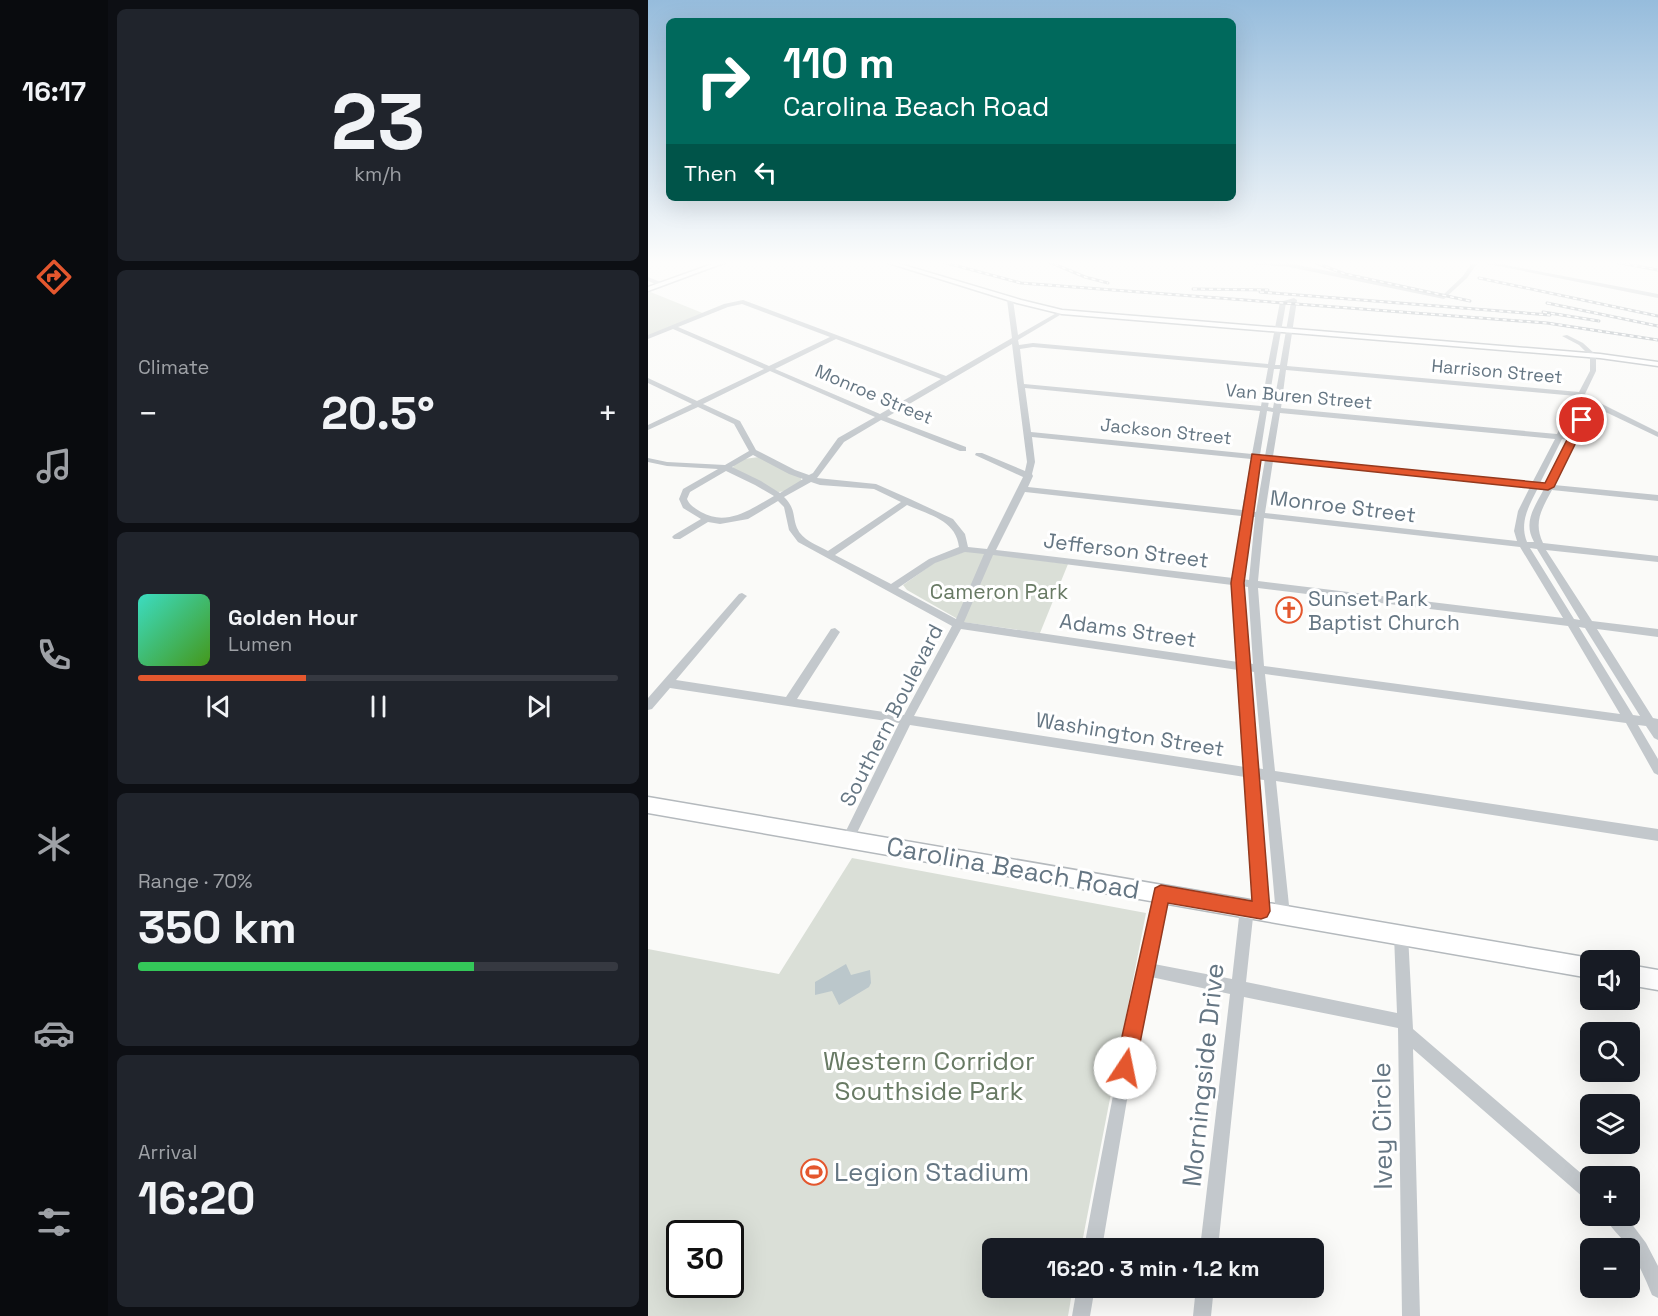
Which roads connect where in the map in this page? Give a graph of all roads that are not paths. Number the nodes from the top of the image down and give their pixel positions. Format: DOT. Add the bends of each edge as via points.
graph roads {
  1 [pos="685,322"];
  2 [pos="796,322"];
  3 [pos="1013,322"];
  4 [pos="1043,322"];
  5 [pos="1190,322"];
  6 [pos="673,327"];
  7 [pos="1014,327"];
  8 [pos="1030,330"];
  9 [pos="1283,330"];
  10 [pos="1565,336"];
  11 [pos="648,337"];
  12 [pos="835,337"];
  13 [pos="1016,343"];
  14 [pos="1593,355"];
  15 [pos="1658,364"];
  16 [pos="1271,366"];
  17 [pos="771,368"];
  18 [pos="1283,368"];
  19 [pos="947,379"];
  20 [pos="648,380"];
  21 [pos="1022,386"];
  22 [pos="1581,394"];
  23 [pos="1592,402"];
  24 [pos="698,403"];
  25 [pos="1263,408"];
  26 [pos="1276,410"];
  27 [pos="881,417"];
  28 [pos="648,428"];
  29 [pos="1028,434"];
  30 [pos="1658,435"];
  31 [pos="1560,436"];
  32 [pos="1572,438"];
  33 [pos="963,449"];
  34 [pos="753,452"];
  35 [pos="979,455"];
  36 [pos="1256,456"];
  37 [pos="1269,458"];
  38 [pos="648,460"];
  39 [pos="725,467"];
  40 [pos="1029,476"];
  41 [pos="810,478"];
  42 [pos="1535,486"];
  43 [pos="1548,487"];
  44 [pos="1023,489"];
  45 [pos="780,497"];
  46 [pos="1658,498"];
  47 [pos="907,501"];
  48 [pos="1246,513"];
  49 [pos="1260,514"];
  50 [pos="707,519"];
  51 [pos="677,537"];
  52 [pos="1524,546"];
  53 [pos="1539,546"];
  54 [pos="964,549"];
  55 [pos="990,551"];
  56 [pos="828,555"];
  57 [pos="1658,559"];
  58 [pos="1237,583"];
  59 [pos="1252,584"];
  60 [pos="892,588"];
  61 [pos="742,596"];
  62 [pos="1571,622"];
  63 [pos="958,625"];
  64 [pos="1589,625"];
  65 [pos="836,632"];
  66 [pos="1658,633"];
  67 [pos="1242,666"];
  68 [pos="1259,669"];
  69 [pos="668,683"];
  70 [pos="789,702"];
  71 [pos="648,706"];
  72 [pos="1630,718"];
  73 [pos="907,719"];
  74 [pos="1654,722"];
  75 [pos="1658,735"];
  76 [pos="1658,770"];
  77 [pos="1250,772"];
  78 [pos="1269,774"];
  79 [pos="648,805"];
  80 [pos="1658,835"];
  81 [pos="848,839"];
  82 [pos="1161,894"];
  83 [pos="1254,910"];
  84 [pos="1283,915"];
  85 [pos="1401,935"];
  86 [pos="1580,966"];
  87 [pos="1145,969"];
  88 [pos="1640,977"];
  89 [pos="1658,980"];
  90 [pos="1239,988"];
  91 [pos="1405,1027"];
  92 [pos="1580,1183"];
  93 [pos="1622,1226"];
  94 [pos="1095,1238"];
  95 [pos="1210,1238"];
  96 [pos="1658,1289"];
  97 [pos="1084,1298"];
  98 [pos="1204,1298"];
  99 [pos="1081,1316"];
  100 [pos="1202,1316"];
  101 [pos="1412,1316"];
  1 -- 6 [label="street"];
  2 -- 12 [label="street"];
  3 -- 7 [label="street, Southern Boulevard"];
  4 -- 8 [label="street"];
  5 -- 9 [label="main road"];
  6 -- 11 [label="street"];
  6 -- 17 [label="street, Monroe Street"];
  7 -- 8 [label="street"];
  7 -- 13 [label="street, Southern Boulevard"];
  8 -- 13 [label="street"];
  9 -- 14 [label="main road"];
  9 -- 16 [label="street, Morningside Drive"];
  9 -- 18 [label="street"];
  10 -- 14 [label="street"];
  12 -- 17 [label="street"];
  12 -- 19 [label="street"];
  13 -- 16 [label="street, Harrison Street"];
  13 -- 19 [label="street"];
  13 -- 21 [label="street, Southern Boulevard"];
  14 -- 15 [label="main road"];
  14 -- 22 [label="street" via="1593,371"];
  16 -- 18 [label="street, Harrison Street"];
  16 -- 25 [label="street, Morningside Drive"];
  17 -- 24 [label="street"];
  17 -- 27 [label="street, Monroe Street"];
  18 -- 22 [label="street, Harrison Street"];
  18 -- 26 [label="street"];
  19 -- 27 [label="street"];
  20 -- 24 [label="street"];
  21 -- 25 [label="street, Van Buren Street"];
  21 -- 29 [label="street, Southern Boulevard"];
  22 -- 23 [label="street"];
  22 -- 31 [label="street"];
  23 -- 30 [label="street"];
  23 -- 32 [label="street"];
  24 -- 28 [label="street"];
  24 -- 34 [label="street" via="737,423"];
  25 -- 26 [label="street, Van Buren Street"];
  25 -- 36 [label="street, Morningside Drive"];
  26 -- 31 [label="street, Van Buren Street"];
  26 -- 37 [label="street"];
  27 -- 33 [label="street, Monroe Street"];
  27 -- 41 [label="street" via="841,440 823,468"];
  29 -- 36 [label="street, Jackson Street"];
  29 -- 40 [label="street, Southern Boulevard"];
  31 -- 32 [label="street, Van Buren Street"];
  31 -- 42 [label="street"];
  32 -- 43 [label="street"];
  34 -- 39 [label="street"];
  34 -- 41 [label="street"];
  35 -- 40 [label="street"];
  36 -- 37 [label="street, Jackson Street"];
  36 -- 48 [label="street, Morningside Drive"];
  37 -- 42 [label="street, Jackson Street"];
  37 -- 49 [label="street"];
  38 -- 39 [label="street"];
  39 -- 45 [label="street"];
  39 -- 50 [label="street" via="686,491 682,499"];
  40 -- 44 [label="street, Southern Boulevard"];
  41 -- 45 [label="street"];
  41 -- 47 [label="street" via="876,487"];
  42 -- 43 [label="street, Jackson Street"];
  42 -- 52 [label="street" via="1518,522"];
  43 -- 46 [label="street, Jackson Street"];
  43 -- 53 [label="street" via="1533,520"];
  44 -- 48 [label="street, Monroe Street"];
  44 -- 55 [label="street, Southern Boulevard"];
  45 -- 50 [label="street" via="745,517"];
  45 -- 56 [label="street, Adams Street" via="788,506 793,530 801,540"];
  47 -- 54 [label="street" via="950,521 963,538"];
  47 -- 56 [label="street"];
  48 -- 49 [label="street, Monroe Street"];
  48 -- 58 [label="street, Morningside Drive"];
  49 -- 52 [label="street, Monroe Street"];
  49 -- 59 [label="street"];
  50 -- 51 [label="street"];
  52 -- 53 [label="street, Monroe Street"];
  52 -- 62 [label="street"];
  53 -- 57 [label="street, Monroe Street"];
  53 -- 64 [label="street"];
  54 -- 55 [label="street, Jefferson Street"];
  54 -- 60 [label="street" via="932,561"];
  55 -- 58 [label="street, Jefferson Street"];
  55 -- 63 [label="street, Southern Boulevard"];
  56 -- 60 [label="street, Adams Street"];
  58 -- 59 [label="street, Jefferson Street"];
  58 -- 67 [label="street, Morningside Drive"];
  59 -- 62 [label="street, Jefferson Street"];
  59 -- 68 [label="street"];
  60 -- 63 [label="street, Adams Street"];
  61 -- 69 [label="street"];
  62 -- 64 [label="street, Jefferson Street"];
  62 -- 72 [label="street"];
  63 -- 67 [label="street, Adams Street"];
  63 -- 73 [label="street, Southern Boulevard"];
  64 -- 66 [label="street, Jefferson Street"];
  64 -- 74 [label="street"];
  65 -- 70 [label="street"];
  67 -- 68 [label="street, Adams Street"];
  67 -- 77 [label="street, Morningside Drive"];
  68 -- 72 [label="street, Adams Street"];
  68 -- 78 [label="street"];
  69 -- 70 [label="street, Washington Street"];
  69 -- 71 [label="street"];
  70 -- 73 [label="street, Washington Street"];
  72 -- 74 [label="street, Adams Street"];
  72 -- 76 [label="street"];
  73 -- 77 [label="street, Washington Street"];
  73 -- 81 [label="street, Southern Boulevard"];
  74 -- 75 [label="street"];
  77 -- 78 [label="street, Washington Street"];
  77 -- 83 [label="street, Morningside Drive"];
  78 -- 80 [label="street, Washington Street"];
  78 -- 84 [label="street"];
  79 -- 81 [label="highway, Carolina Beach Road"];
  81 -- 82 [label="highway, Carolina Beach Road"];
  82 -- 83 [label="highway, Carolina Beach Road"];
  82 -- 87 [label="street"];
  83 -- 84 [label="highway, Carolina Beach Road"];
  83 -- 90 [label="street, Morningside Drive"];
  84 -- 85 [label="highway, Carolina Beach Road"];
  85 -- 86 [label="highway, Carolina Beach Road"];
  85 -- 91 [label="street, Ivey Circle"];
  87 -- 90 [label="street"];
  87 -- 94 [label="street"];
  88 -- 89 [label="highway"];
  90 -- 91 [label="street"];
  90 -- 95 [label="street, Morningside Drive"];
  91 -- 92 [label="street"];
  91 -- 101 [label="street, Ivey Circle"];
  93 -- 96 [label="street" via="1643,1254"];
  97 -- 99 [label="street"];
  98 -- 100 [label="street"];
}
